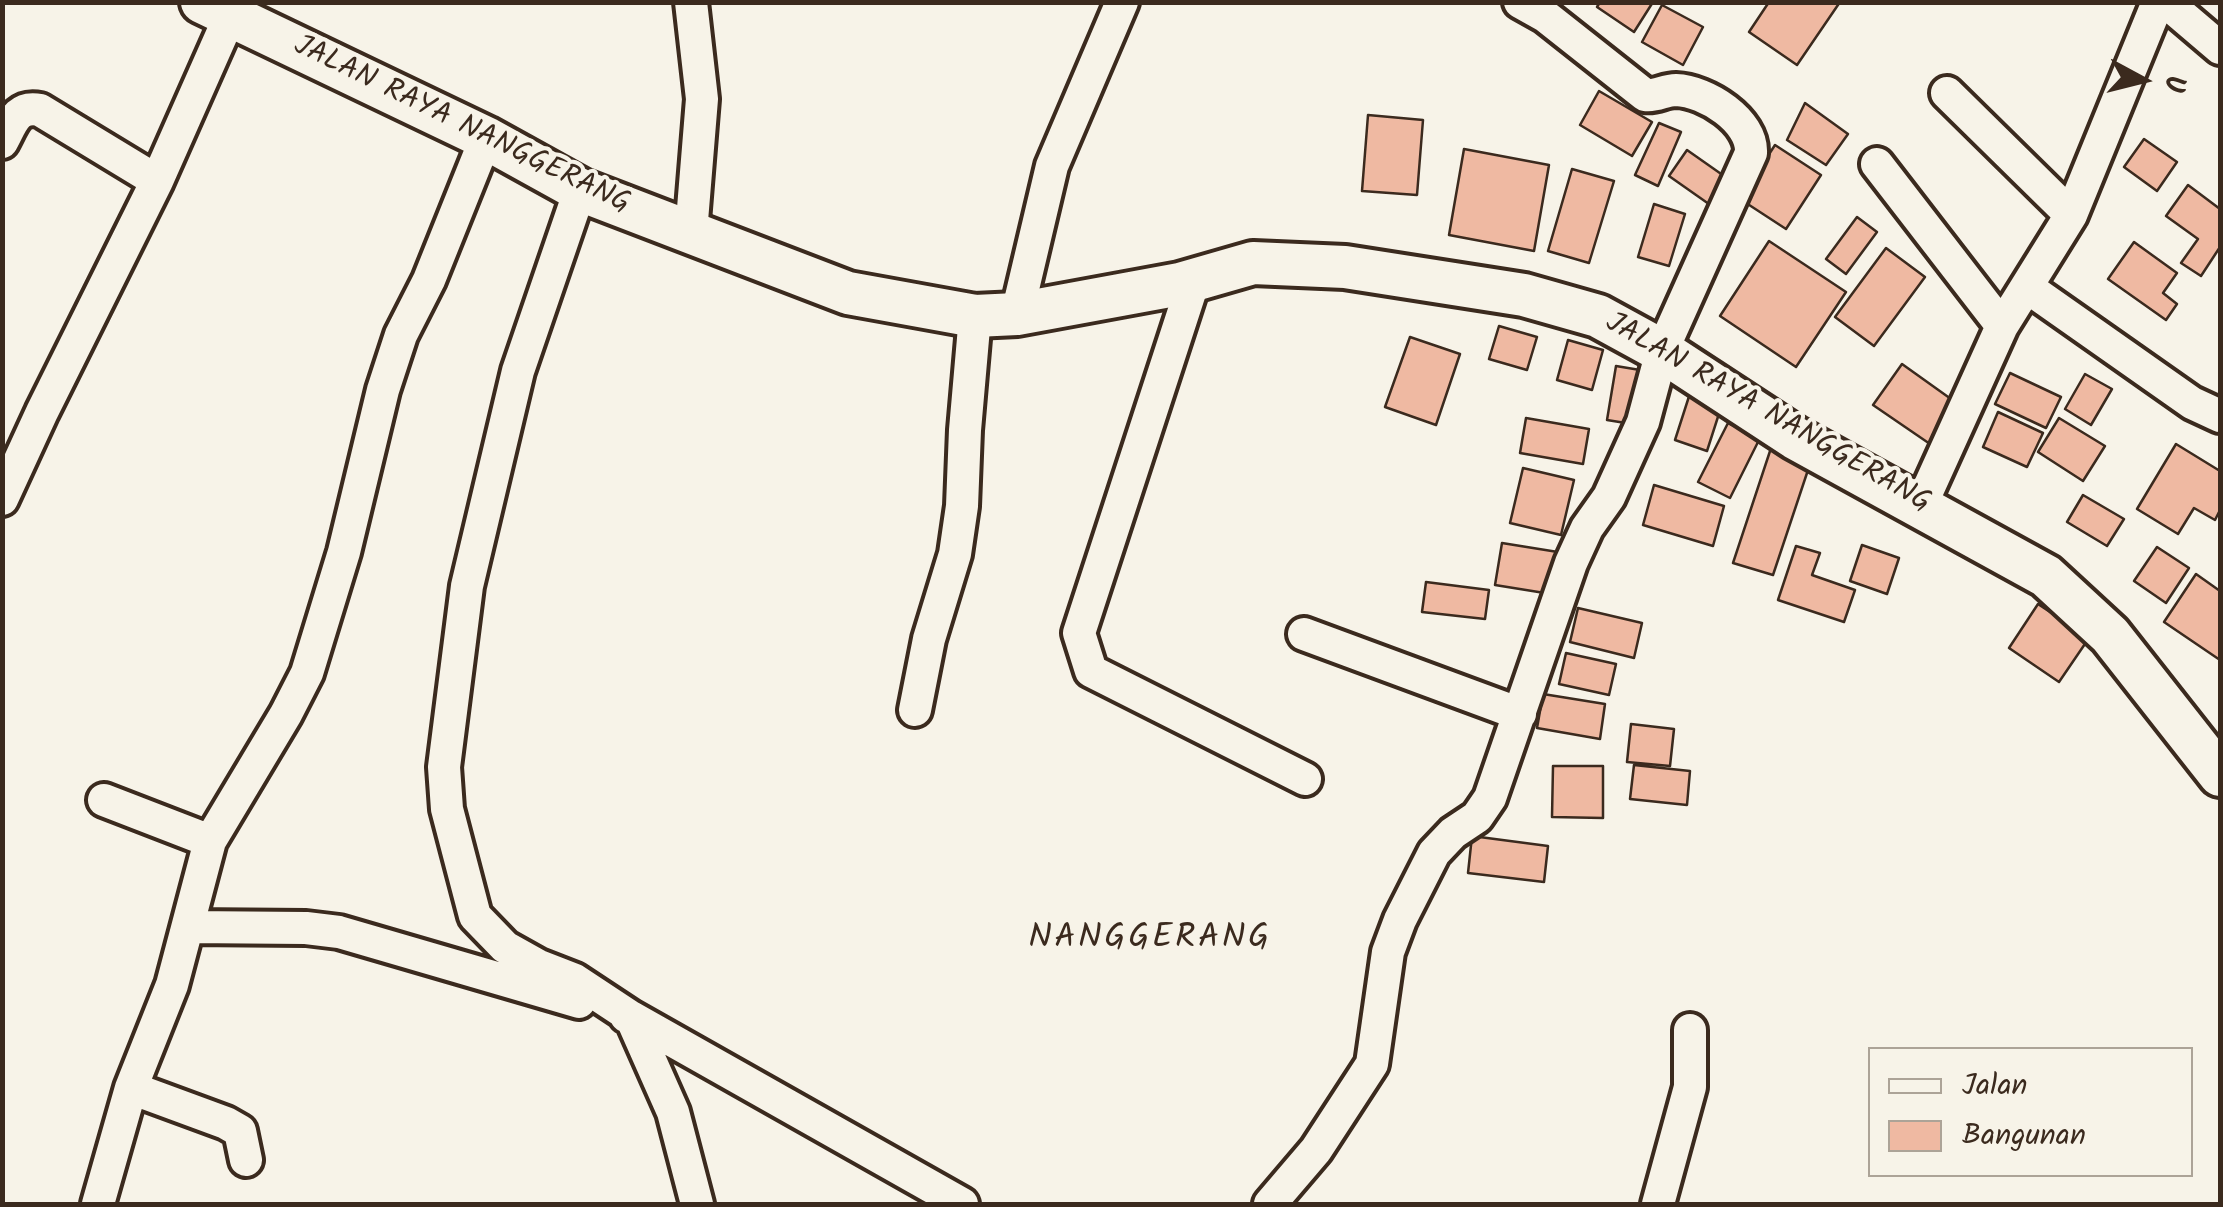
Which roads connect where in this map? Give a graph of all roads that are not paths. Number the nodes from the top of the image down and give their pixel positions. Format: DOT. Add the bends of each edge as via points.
graph roads {
  1 [pos="691,2"];
  2 [pos="1122,2"];
  3 [pos="1520,2"];
  4 [pos="2162,2"];
  5 [pos="216,9"];
  6 [pos="2220,48"];
  7 [pos="1947,93"];
  8 [pos="486,138"];
  9 [pos="2,142"];
  10 [pos="1877,164"];
  11 [pos="157,181"];
  12 [pos="580,190"];
  13 [pos="2071,215"];
  14 [pos="690,234"];
  15 [pos="1194,280"];
  16 [pos="2026,286"];
  17 [pos="1018,314"];
  18 [pos="975,316"];
  19 [pos="2002,326"];
  20 [pos="1662,351"];
  21 [pos="2220,416"];
  22 [pos="2,498"];
  23 [pos="1920,504"];
  24 [pos="1304,634"];
  25 [pos="915,710"];
  26 [pos="1520,714"];
  27 [pos="2220,775"];
  28 [pos="1305,779"];
  29 [pos="104,800"];
  30 [pos="210,840"];
  31 [pos="188,927"];
  32 [pos="631,1017"];
  33 [pos="1690,1030"];
  34 [pos="131,1088"];
  35 [pos="246,1160"];
  36 [pos="98,1204"];
  37 [pos="697,1204"];
  38 [pos="962,1204"];
  39 [pos="1270,1204"];
  40 [pos="1658,1204"];
  1 -- 14 [label="street" via="702,98"];
  2 -- 17 [label="street" via="1052,166"];
  3 -- 20 [label="street" via="1645,96 1680,90 1727,110 1748,130 1751,153"];
  4 -- 6 [label="street"];
  4 -- 13 [label="street"];
  5 -- 8 [label="street, JALAN RAYA NANGGERANG"];
  5 -- 11 [label="street"];
  7 -- 13 [label="street"];
  8 -- 12 [label="street, JALAN RAYA NANGGERANG"];
  8 -- 30 [label="street" via="401,335 307,673"];
  9 -- 11 [label="street" via="17,114 40,110"];
  10 -- 19 [label="street"];
  11 -- 22 [label="street"];
  12 -- 14 [label="street, JALAN RAYA NANGGERANG"];
  12 -- 32 [label="street" via="498,449 467,586 444,767 447,809 475,916 504,947 575,980"];
  13 -- 16 [label="street"];
  14 -- 18 [label="street, JALAN RAYA NANGGERANG" via="848,293"];
  15 -- 17 [label="street, JALAN RAYA NANGGERANG"];
  15 -- 20 [label="street, JALAN RAYA NANGGERANG" via="1253,263 1345,267 1524,295 1598,316"];
  15 -- 28 [label="street" via="1079,633 1091,671"];
  16 -- 19 [label="street"];
  16 -- 21 [label="street"];
  17 -- 18 [label="street, JALAN RAYA NANGGERANG"];
  18 -- 25 [label="street" via="962,506"];
  19 -- 23 [label="street"];
  20 -- 23 [label="street, JALAN RAYA NANGGERANG" via="1795,438"];
  20 -- 26 [label="street" via="1643,422 1571,563"];
  23 -- 27 [label="street, JALAN RAYA NANGGERANG" via="2046,576 2110,636"];
  24 -- 26 [label="street"];
  26 -- 39 [label="street" via="1490,798 1478,817 1434,853 1400,920 1388,952 1372,1064 1316,1150"];
  29 -- 30 [label="street"];
  30 -- 31 [label="street"];
  31 -- 32 [label="street" via="339,932"];
  31 -- 34 [label="street"];
  32 -- 37 [label="street" via="673,1112"];
  32 -- 38 [label="street"];
  33 -- 40 [label="street" via="1690,1087"];
  34 -- 35 [label="street" via="226,1123 240,1132"];
  34 -- 36 [label="street"];
}
